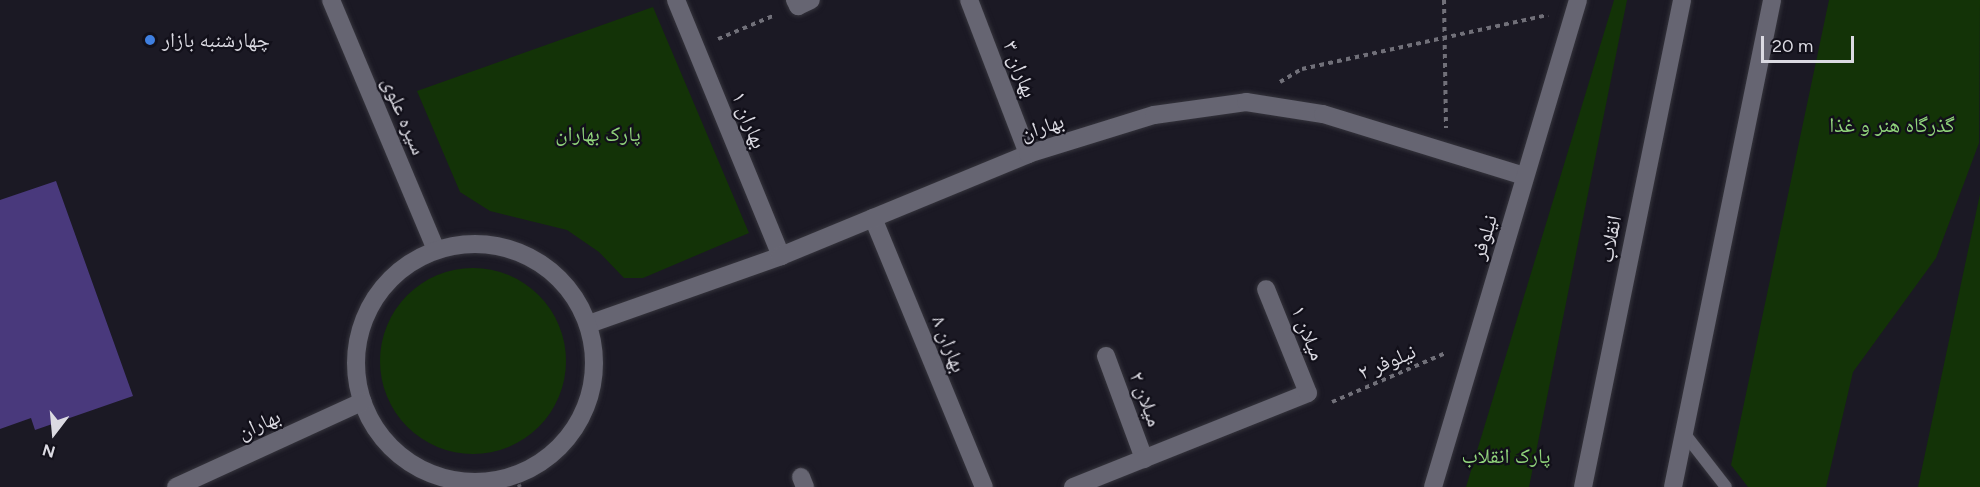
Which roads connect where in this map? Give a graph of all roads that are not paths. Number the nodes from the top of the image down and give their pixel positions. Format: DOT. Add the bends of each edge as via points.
graph roads {
  1 [pos="331,0"];
  2 [pos="676,0"];
  3 [pos="969,0"];
  4 [pos="1682,0"];
  5 [pos="1772,0"];
  6 [pos="1577,4"];
  7 [pos="1028,154"];
  8 [pos="1525,176"];
  9 [pos="873,218"];
  10 [pos="436,250"];
  11 [pos="781,256"];
  12 [pos="1266,289"];
  13 [pos="589,324"];
  14 [pos="1106,356"];
  15 [pos="362,402"];
  16 [pos="1684,433"];
  17 [pos="1144,459"];
  18 [pos="517,482"];
  19 [pos="176,487"];
  20 [pos="984,487"];
  21 [pos="1072,487"];
  22 [pos="1433,487"];
  23 [pos="1583,487"];
  24 [pos="1673,487"];
  25 [pos="1725,487"];
  1 -- 10 [label="street, سیره علوی"];
  2 -- 11 [label="street, بهاران ۱"];
  3 -- 7 [label="street, بهاران ۳"];
  4 -- 23 [label="street, انقلاب"];
  5 -- 16 [label="street"];
  6 -- 8 [label="street, نیلوفر"];
  7 -- 8 [label="street, بهاران" via="1154,115 1246,102 1323,114"];
  7 -- 9 [label="street, بهاران"];
  8 -- 22 [label="street, نیلوفر"];
  9 -- 11 [label="street, بهاران"];
  9 -- 20 [label="street, بهاران ۸"];
  10 -- 13 [label="street" via="472,243 510,249 544,265 571,291"];
  10 -- 15 [label="street" via="403,268 377,295 364,320 355,365"];
  11 -- 13 [label="street, بهاران"];
  12 -- 17 [label="street, میلان ۱" via="1308,393"];
  13 -- 18 [label="street" via="594,370 591,398 574,432 548,459"];
  14 -- 17 [label="street, میلان ۲"];
  15 -- 18 [label="street" via="380,436 424,470 478,483"];
  15 -- 19 [label="street, بهاران"];
  16 -- 24 [label="street"];
  16 -- 25 [label="lane"];
  17 -- 21 [label="street"];
}
